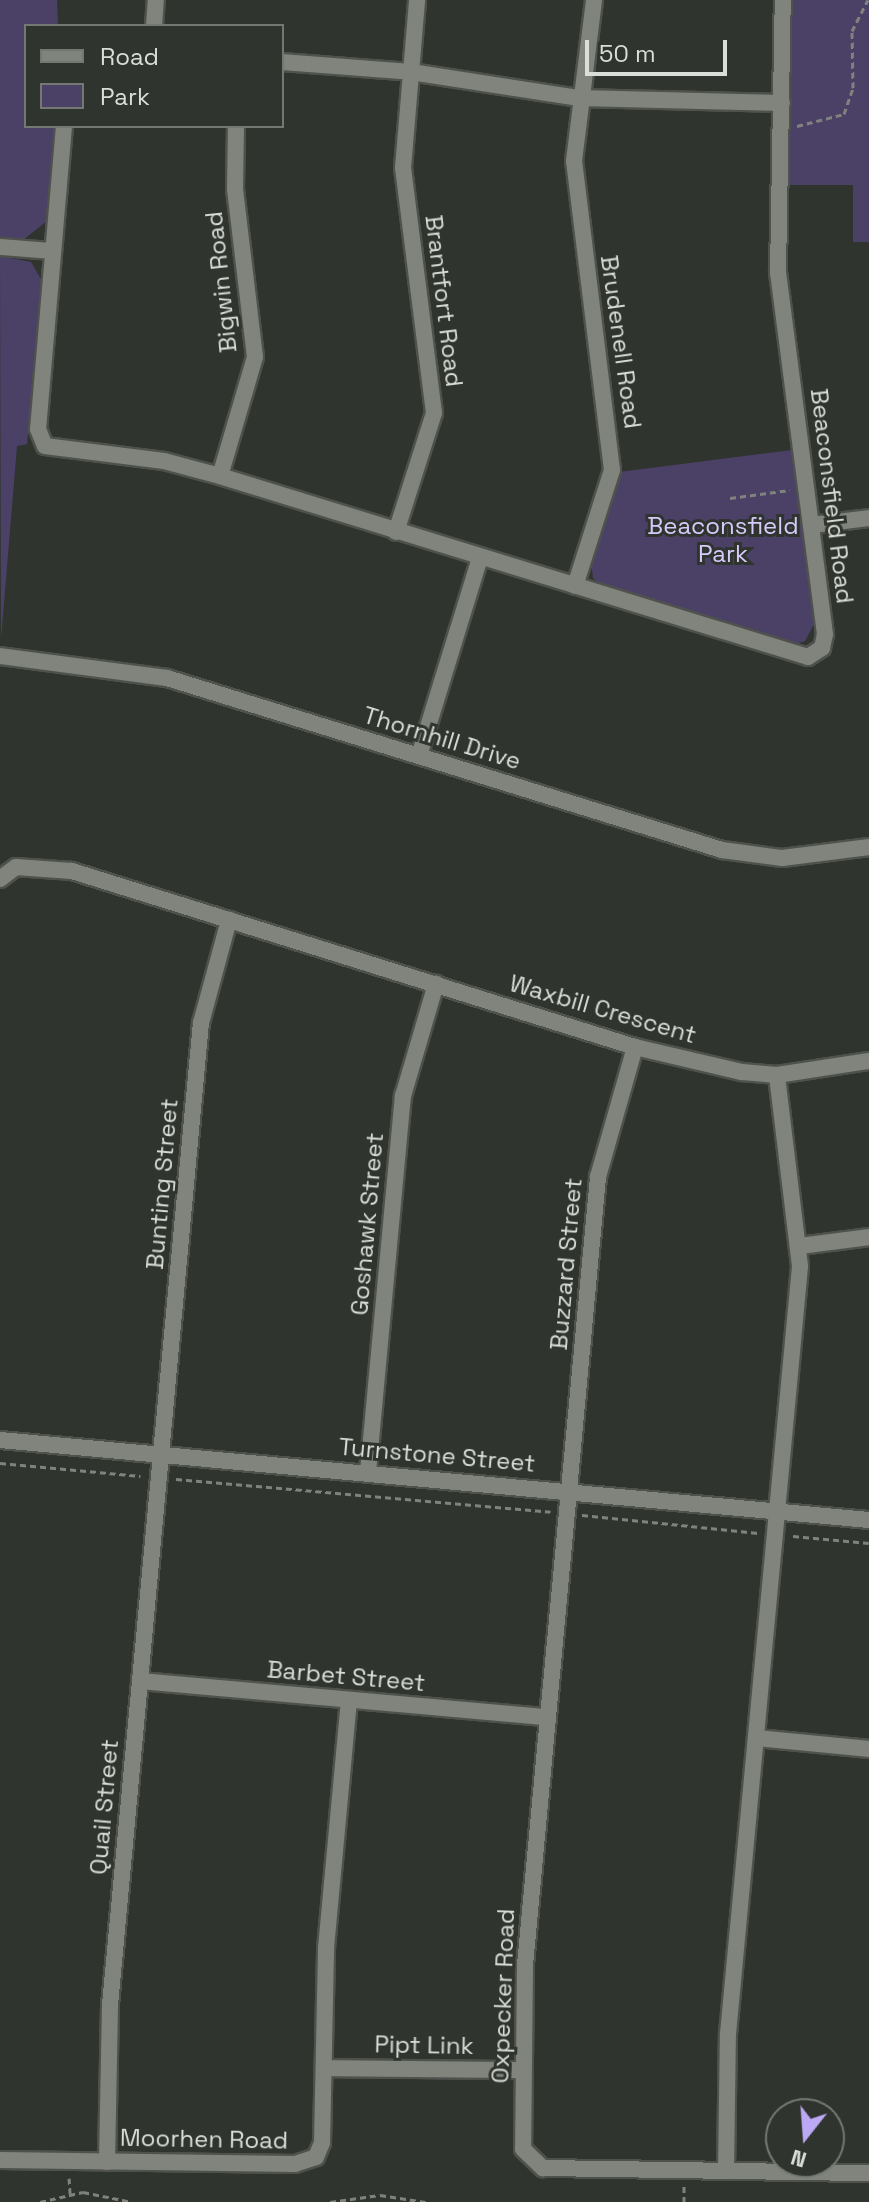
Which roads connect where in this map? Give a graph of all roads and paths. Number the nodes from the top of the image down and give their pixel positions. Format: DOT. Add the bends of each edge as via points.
graph roads {
  1 [pos="156,0"];
  2 [pos="417,0"];
  3 [pos="594,0"];
  4 [pos="783,0"];
  5 [pos="868,0"];
  6 [pos="154,24"];
  7 [pos="284,62"];
  8 [pos="411,72"];
  9 [pos="578,98"];
  10 [pos="782,103"];
  11 [pos="781,126"];
  12 [pos="64,128"];
  13 [pos="236,128"];
  14 [pos="0,247"];
  15 [pos="52,251"];
  16 [pos="220,476"];
  17 [pos="807,488"];
  18 [pos="730,498"];
  19 [pos="869,518"];
  20 [pos="812,525"];
  21 [pos="396,532"];
  22 [pos="480,558"];
  23 [pos="575,586"];
  24 [pos="0,656"];
  25 [pos="419,756"];
  26 [pos="869,847"];
  27 [pos="0,879"];
  28 [pos="229,920"];
  29 [pos="436,984"];
  30 [pos="635,1047"];
  31 [pos="869,1061"];
  32 [pos="777,1075"];
  33 [pos="869,1237"];
  34 [pos="800,1246"];
  35 [pos="0,1440"];
  36 [pos="162,1457"];
  37 [pos="0,1463"];
  38 [pos="368,1472"];
  39 [pos="160,1478"];
  40 [pos="569,1491"];
  41 [pos="778,1512"];
  42 [pos="566,1514"];
  43 [pos="869,1520"];
  44 [pos="775,1534"];
  45 [pos="869,1543"];
  46 [pos="140,1681"];
  47 [pos="349,1701"];
  48 [pos="547,1717"];
  49 [pos="757,1738"];
  50 [pos="869,1749"];
  51 [pos="324,2068"];
  52 [pos="523,2070"];
  53 [pos="0,2160"];
  54 [pos="107,2162"];
  55 [pos="726,2171"];
  56 [pos="869,2173"];
  57 [pos="40,2202"];
  58 [pos="132,2202"];
  59 [pos="330,2202"];
  60 [pos="425,2202"];
  1 -- 6 [label="street"];
  2 -- 8 [label="street, Brantfort Road"];
  3 -- 9 [label="street, Brudenell Road"];
  4 -- 10 [label="street, Beaconsfield Road"];
  5 -- 11 [label="path" via="852,31 853,88 844,114 829,122"];
  7 -- 8 [label="street"];
  8 -- 9 [label="street"];
  8 -- 21 [label="street, Brantfort Road" via="403,168 434,413"];
  9 -- 10 [label="street"];
  9 -- 23 [label="street, Brudenell Road" via="578,203 612,470"];
  10 -- 11 [label="street, Beaconsfield Road"];
  11 -- 17 [label="street, Beaconsfield Road" via="778,273"];
  12 -- 15 [label="street, Beaconsfield Road"];
  13 -- 16 [label="street, Bigwin Road" via="235,189 255,357"];
  14 -- 15 [label="street"];
  15 -- 16 [label="street, Beaconsfield Road" via="38,429 45,446"];
  16 -- 21 [label="street, Beaconsfield Road"];
  17 -- 18 [label="path"];
  17 -- 20 [label="street, Beaconsfield Road"];
  19 -- 20 [label="street"];
  20 -- 23 [label="street, Beaconsfield Road" via="825,634 822,648 808,657"];
  21 -- 22 [label="street, Beaconsfield Road"];
  22 -- 23 [label="street, Beaconsfield Road"];
  22 -- 25 [label="street"];
  24 -- 25 [label="street, Thornhill Drive" via="167,678"];
  25 -- 26 [label="street, Thornhill Drive" via="743,855 782,858"];
  27 -- 28 [label="street, Waxbill Crescent" via="16,867 72,871"];
  28 -- 29 [label="street, Waxbill Crescent"];
  28 -- 36 [label="street, Bunting Street" via="201,1023"];
  29 -- 30 [label="street, Waxbill Crescent"];
  29 -- 38 [label="street, Goshawk Street" via="403,1096"];
  30 -- 32 [label="street, Waxbill Crescent"];
  30 -- 40 [label="street, Buzzard Street" via="599,1165"];
  31 -- 32 [label="street, Waxbill Crescent"];
  32 -- 34 [label="street"];
  33 -- 34 [label="street"];
  34 -- 41 [label="street"];
  35 -- 36 [label="street, Turnstone Street"];
  36 -- 38 [label="street, Turnstone Street"];
  36 -- 39 [label="street, Quail Street"];
  37 -- 39 [label="path"];
  38 -- 40 [label="street, Turnstone Street"];
  39 -- 42 [label="path"];
  39 -- 46 [label="street, Quail Street"];
  40 -- 41 [label="street, Turnstone Street"];
  40 -- 42 [label="street, Oxpecker Road"];
  41 -- 43 [label="street, Turnstone Street"];
  41 -- 44 [label="street"];
  42 -- 44 [label="path"];
  42 -- 48 [label="street, Oxpecker Road"];
  44 -- 45 [label="path"];
  44 -- 49 [label="street"];
  46 -- 47 [label="street, Barbet Street"];
  46 -- 54 [label="street, Quail Street" via="110,2005"];
  47 -- 48 [label="street, Barbet Street"];
  47 -- 51 [label="street" via="326,1948"];
  48 -- 52 [label="street, Oxpecker Road" via="525,1966"];
  49 -- 50 [label="street"];
  49 -- 55 [label="street" via="728,2034"];
  51 -- 52 [label="street, Pipt Link"];
  51 -- 54 [label="street, Moorhen Road" via="322,2143 310,2161"];
  52 -- 55 [label="street, Oxpecker Road" via="523,2149 537,2166"];
  53 -- 54 [label="street, Moorhen Road"];
  55 -- 56 [label="street, Oxpecker Road"];
  57 -- 58 [label="path" via="83,2192"];
  59 -- 60 [label="path" via="380,2195"];
}
